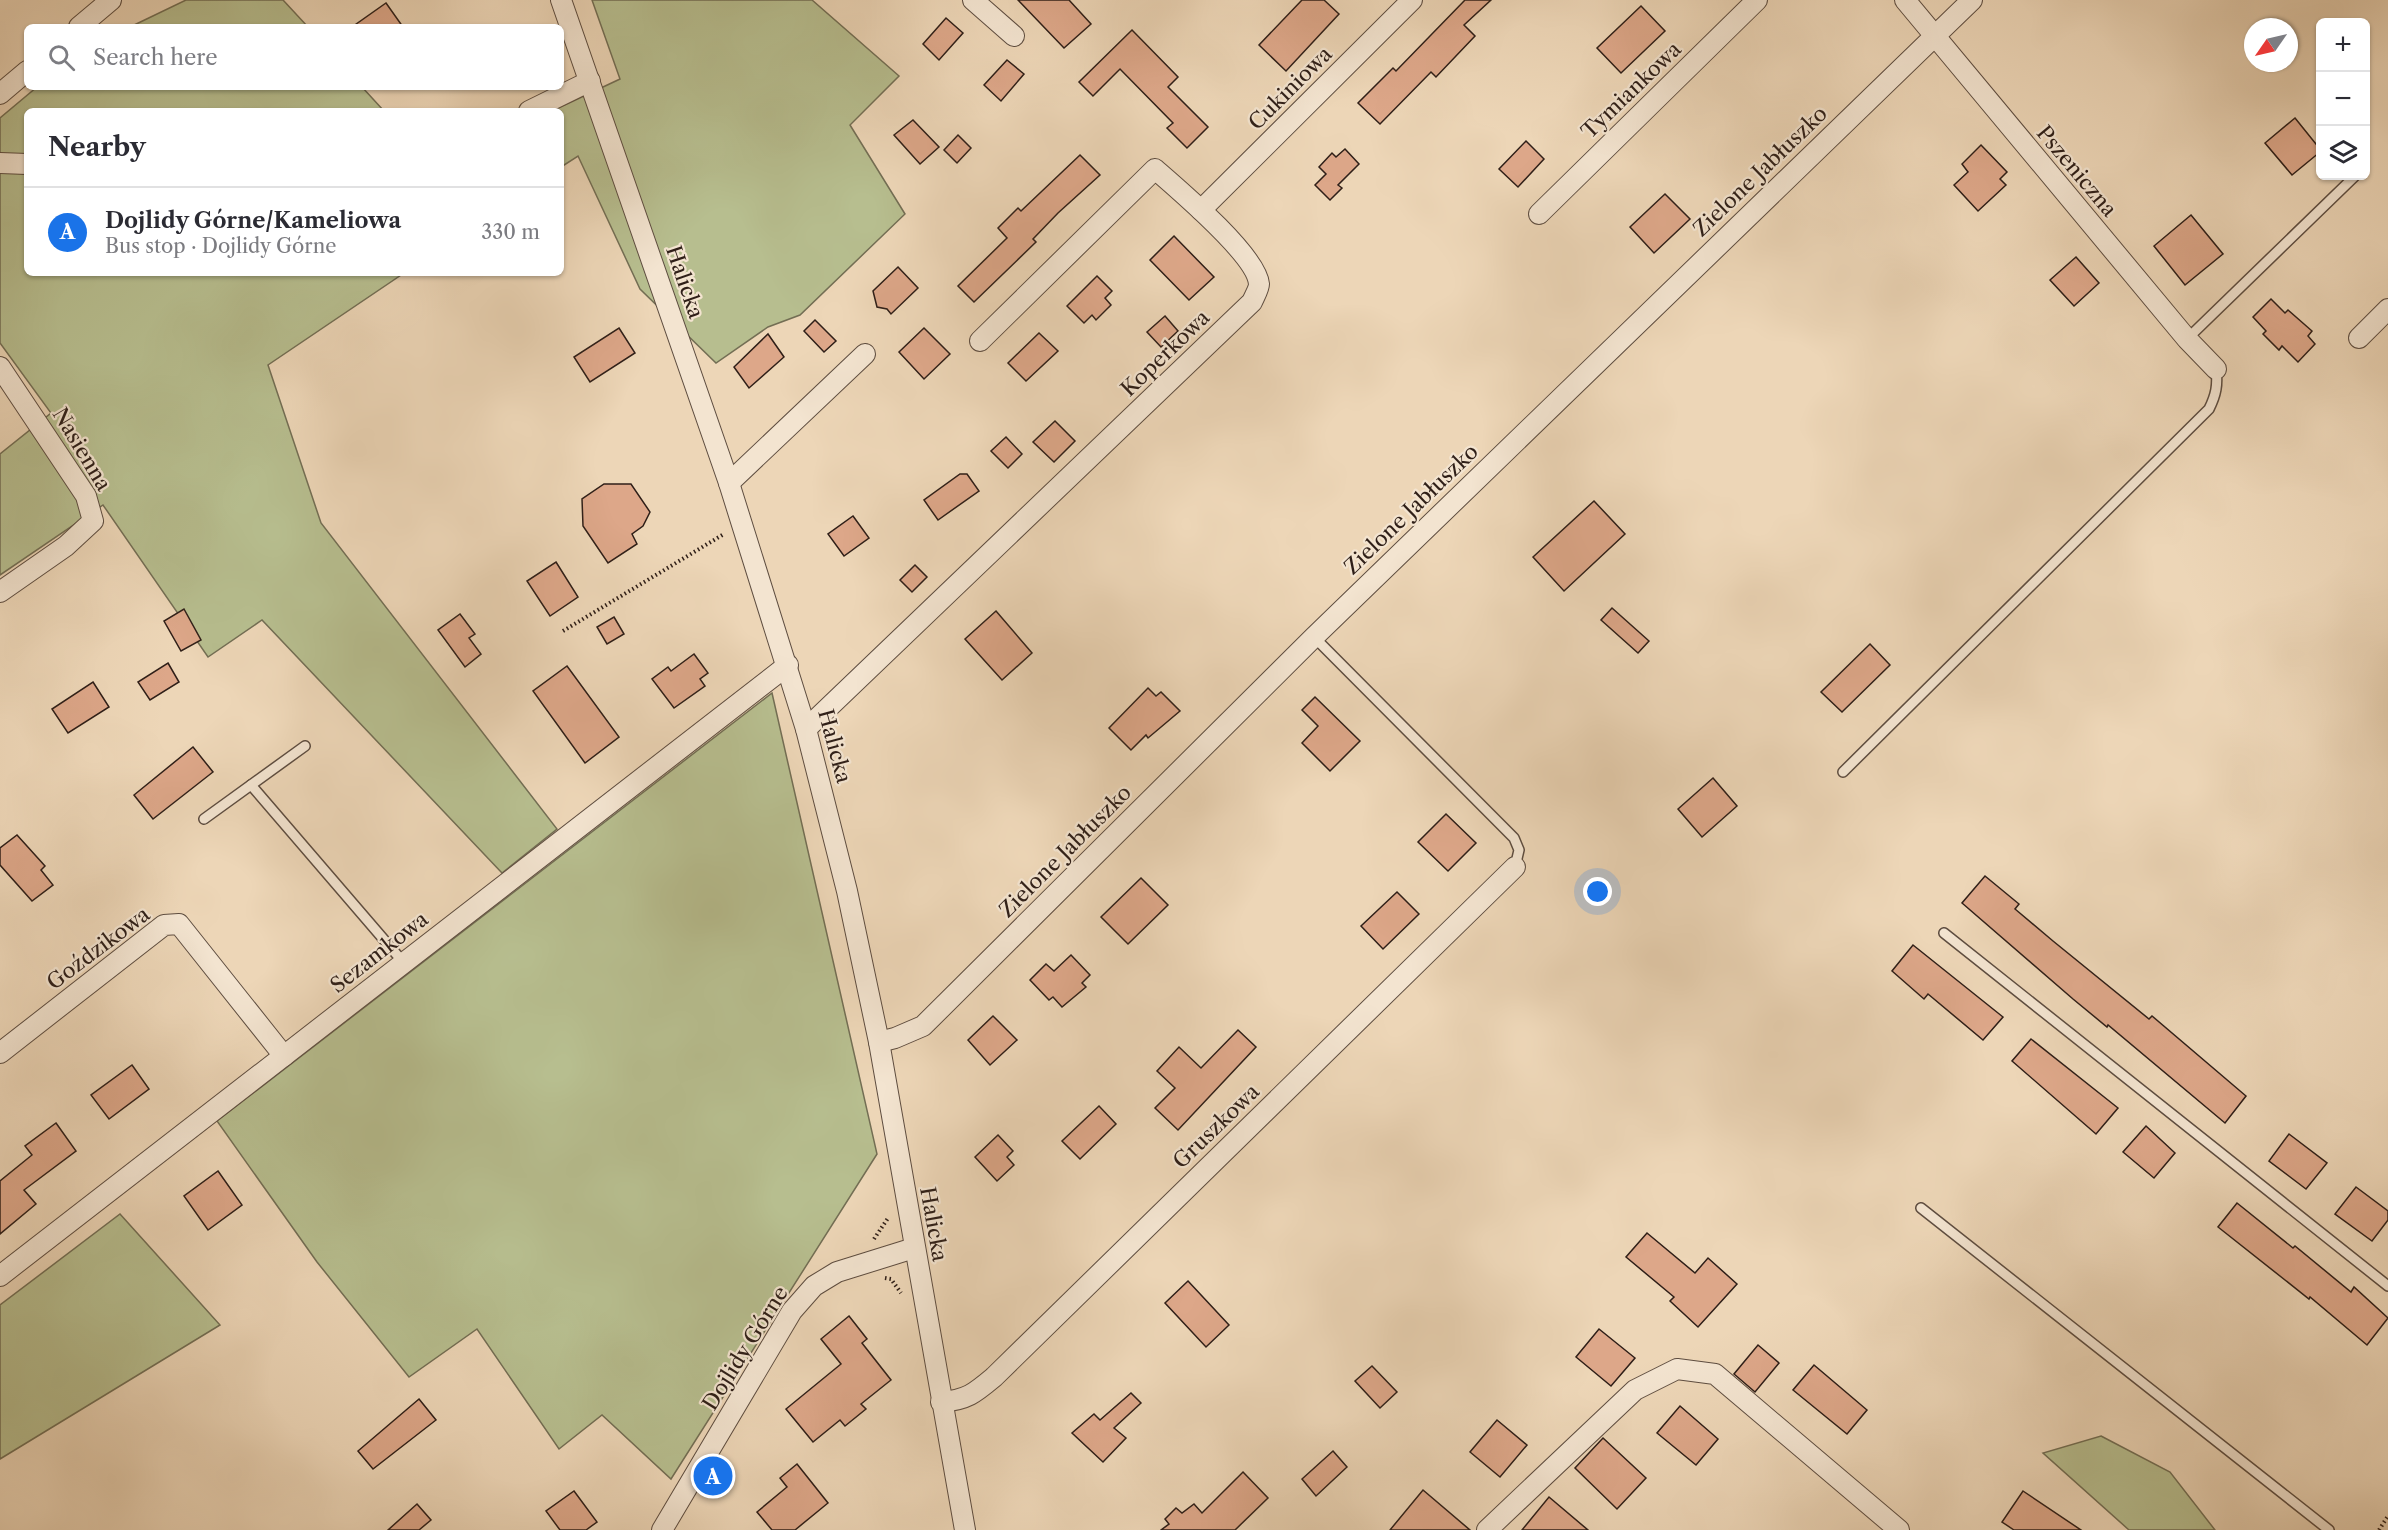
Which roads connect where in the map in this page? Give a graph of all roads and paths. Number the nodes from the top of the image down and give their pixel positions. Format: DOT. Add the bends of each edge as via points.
graph roads {
  1 [pos="111,0"];
  2 [pos="561,0"];
  3 [pos="973,0"];
  4 [pos="1412,0"];
  5 [pos="1757,0"];
  6 [pos="1905,0"];
  7 [pos="1972,0"];
  8 [pos="83,24"];
  9 [pos="1014,36"];
  10 [pos="1934,36"];
  11 [pos="24,73"];
  12 [pos="590,81"];
  13 [pos="0,94"];
  14 [pos="535,108"];
  15 [pos="0,163"];
  16 [pos="24,164"];
  17 [pos="2351,180"];
  18 [pos="1201,210"];
  19 [pos="1539,214"];
  20 [pos="2388,309"];
  21 [pos="2359,338"];
  22 [pos="2187,339"];
  23 [pos="980,340"];
  24 [pos="865,354"];
  25 [pos="0,367"];
  26 [pos="2216,369"];
  27 [pos="729,483"];
  28 [pos="742,522"];
  29 [pos="0,592"];
  30 [pos="563,631"];
  31 [pos="1314,637"];
  32 [pos="788,665"];
  33 [pos="807,729"];
  34 [pos="305,746"];
  35 [pos="1843,772"];
  36 [pos="251,785"];
  37 [pos="204,819"];
  38 [pos="1515,867"];
  39 [pos="1944,933"];
  40 [pos="404,963"];
  41 [pos="879,1042"];
  42 [pos="0,1053"];
  43 [pos="284,1056"];
  44 [pos="1921,1208"];
  45 [pos="914,1248"];
  46 [pos="0,1276"];
  47 [pos="877,1276"];
  48 [pos="2388,1286"];
  49 [pos="905,1297"];
  50 [pos="941,1402"];
  51 [pos="2388,1516"];
  52 [pos="662,1530"];
  53 [pos="965,1530"];
  54 [pos="1487,1530"];
  55 [pos="1899,1530"];
  56 [pos="2329,1530"];
  57 [pos="2379,1530"];
  1 -- 8 [label="street"];
  2 -- 12 [label="street, Halicka"];
  3 -- 9 [label="street"];
  4 -- 18 [label="street, Cukiniowa"];
  5 -- 19 [label="street, Tymiankowa"];
  6 -- 10 [label="street, Pszeniczna"];
  7 -- 10 [label="street, Zielone Jabłuszko"];
  10 -- 22 [label="street, Pszeniczna"];
  10 -- 31 [label="street, Zielone Jabłuszko"];
  11 -- 13 [label="street"];
  12 -- 14 [label="street"];
  12 -- 27 [label="street, Halicka"];
  15 -- 16 [label="street"];
  17 -- 22 [label="lane"];
  18 -- 23 [label="street, Koperkowa" via="1155,169"];
  18 -- 33 [label="street, Koperkowa" via="1252,266 1259,285 1252,302"];
  20 -- 21 [label="street"];
  22 -- 26 [label="street, Pszeniczna"];
  24 -- 27 [label="street"];
  25 -- 29 [label="street, Nasienna" via="87,496 93,520 66,546"];
  26 -- 35 [label="lane" via="2218,384 2209,409"];
  27 -- 28 [label="street, Halicka"];
  28 -- 30 [label="path"];
  28 -- 32 [label="street, Halicka"];
  31 -- 38 [label="lane" via="1514,838 1519,850"];
  31 -- 41 [label="street, Zielone Jabłuszko" via="923,1026"];
  32 -- 33 [label="street, Halicka"];
  32 -- 40 [label="street, Sezamkowa"];
  33 -- 41 [label="street, Halicka"];
  34 -- 36 [label="lane"];
  36 -- 37 [label="lane"];
  36 -- 40 [label="lane"];
  38 -- 50 [label="street, Gruszkowa" via="994,1377 973,1395"];
  39 -- 48 [label="lane"];
  40 -- 43 [label="street, Sezamkowa"];
  41 -- 45 [label="street, Halicka"];
  42 -- 43 [label="street, Goździkowa" via="164,925 179,924"];
  43 -- 46 [label="street, Sezamkowa"];
  44 -- 56 [label="lane"];
  45 -- 50 [label="street, Halicka"];
  45 -- 52 [label="street, Dojlidy Górne" via="837,1272 814,1286 792,1311"];
  47 -- 49 [label="path" via="891,1280"];
  50 -- 53 [label="street, Halicka"];
  51 -- 57 [label="path"];
  54 -- 55 [label="street" via="1635,1390 1677,1369 1714,1374"];
}
